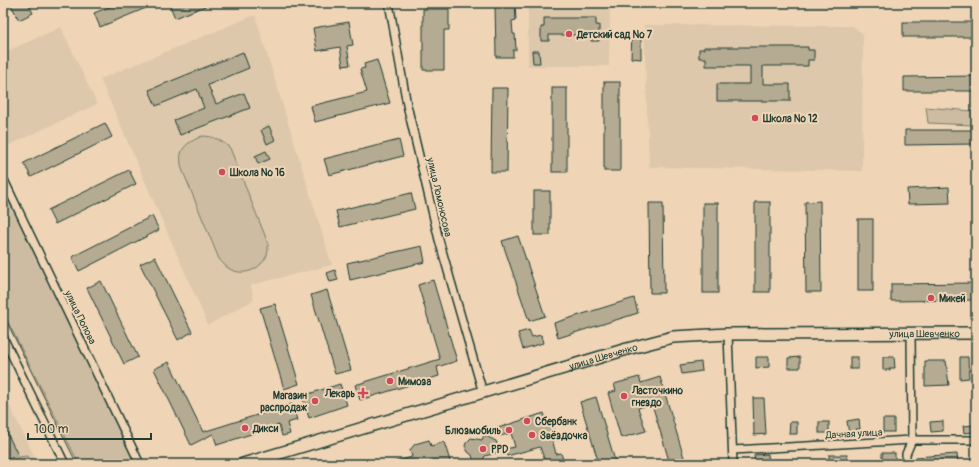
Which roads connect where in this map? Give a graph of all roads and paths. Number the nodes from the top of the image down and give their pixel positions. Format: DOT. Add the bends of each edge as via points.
graph roads {
  1 [pos="390,3"];
  2 [pos="3,178"];
  3 [pos="910,333"];
  4 [pos="976,333"];
  5 [pos="728,334"];
  6 [pos="3,337"];
  7 [pos="483,393"];
  8 [pos="912,440"];
  9 [pos="976,440"];
  10 [pos="733,450"];
  11 [pos="65,464"];
  12 [pos="140,464"];
  13 [pos="243,464"];
  14 [pos="734,464"];
  15 [pos="906,464"];
  1 -- 7 [label="street, улица Ломоносова" via="407,105 438,233"];
  2 -- 12 [label="street, улица Попова"];
  3 -- 4 [label="main road, улица Шевченко"];
  3 -- 5 [label="main road, улица Шевченко"];
  3 -- 8 [label="street"];
  5 -- 7 [label="main road, улица Шевченко" via="673,337"];
  5 -- 10 [label="street"];
  6 -- 11 [label="street"];
  7 -- 13 [label="main road, улица Шевченко"];
  8 -- 9 [label="street, Дачная улица"];
  8 -- 10 [label="street, Дачная улица"];
  8 -- 15 [label="street" via="906,454"];
  10 -- 14 [label="street"];
}
